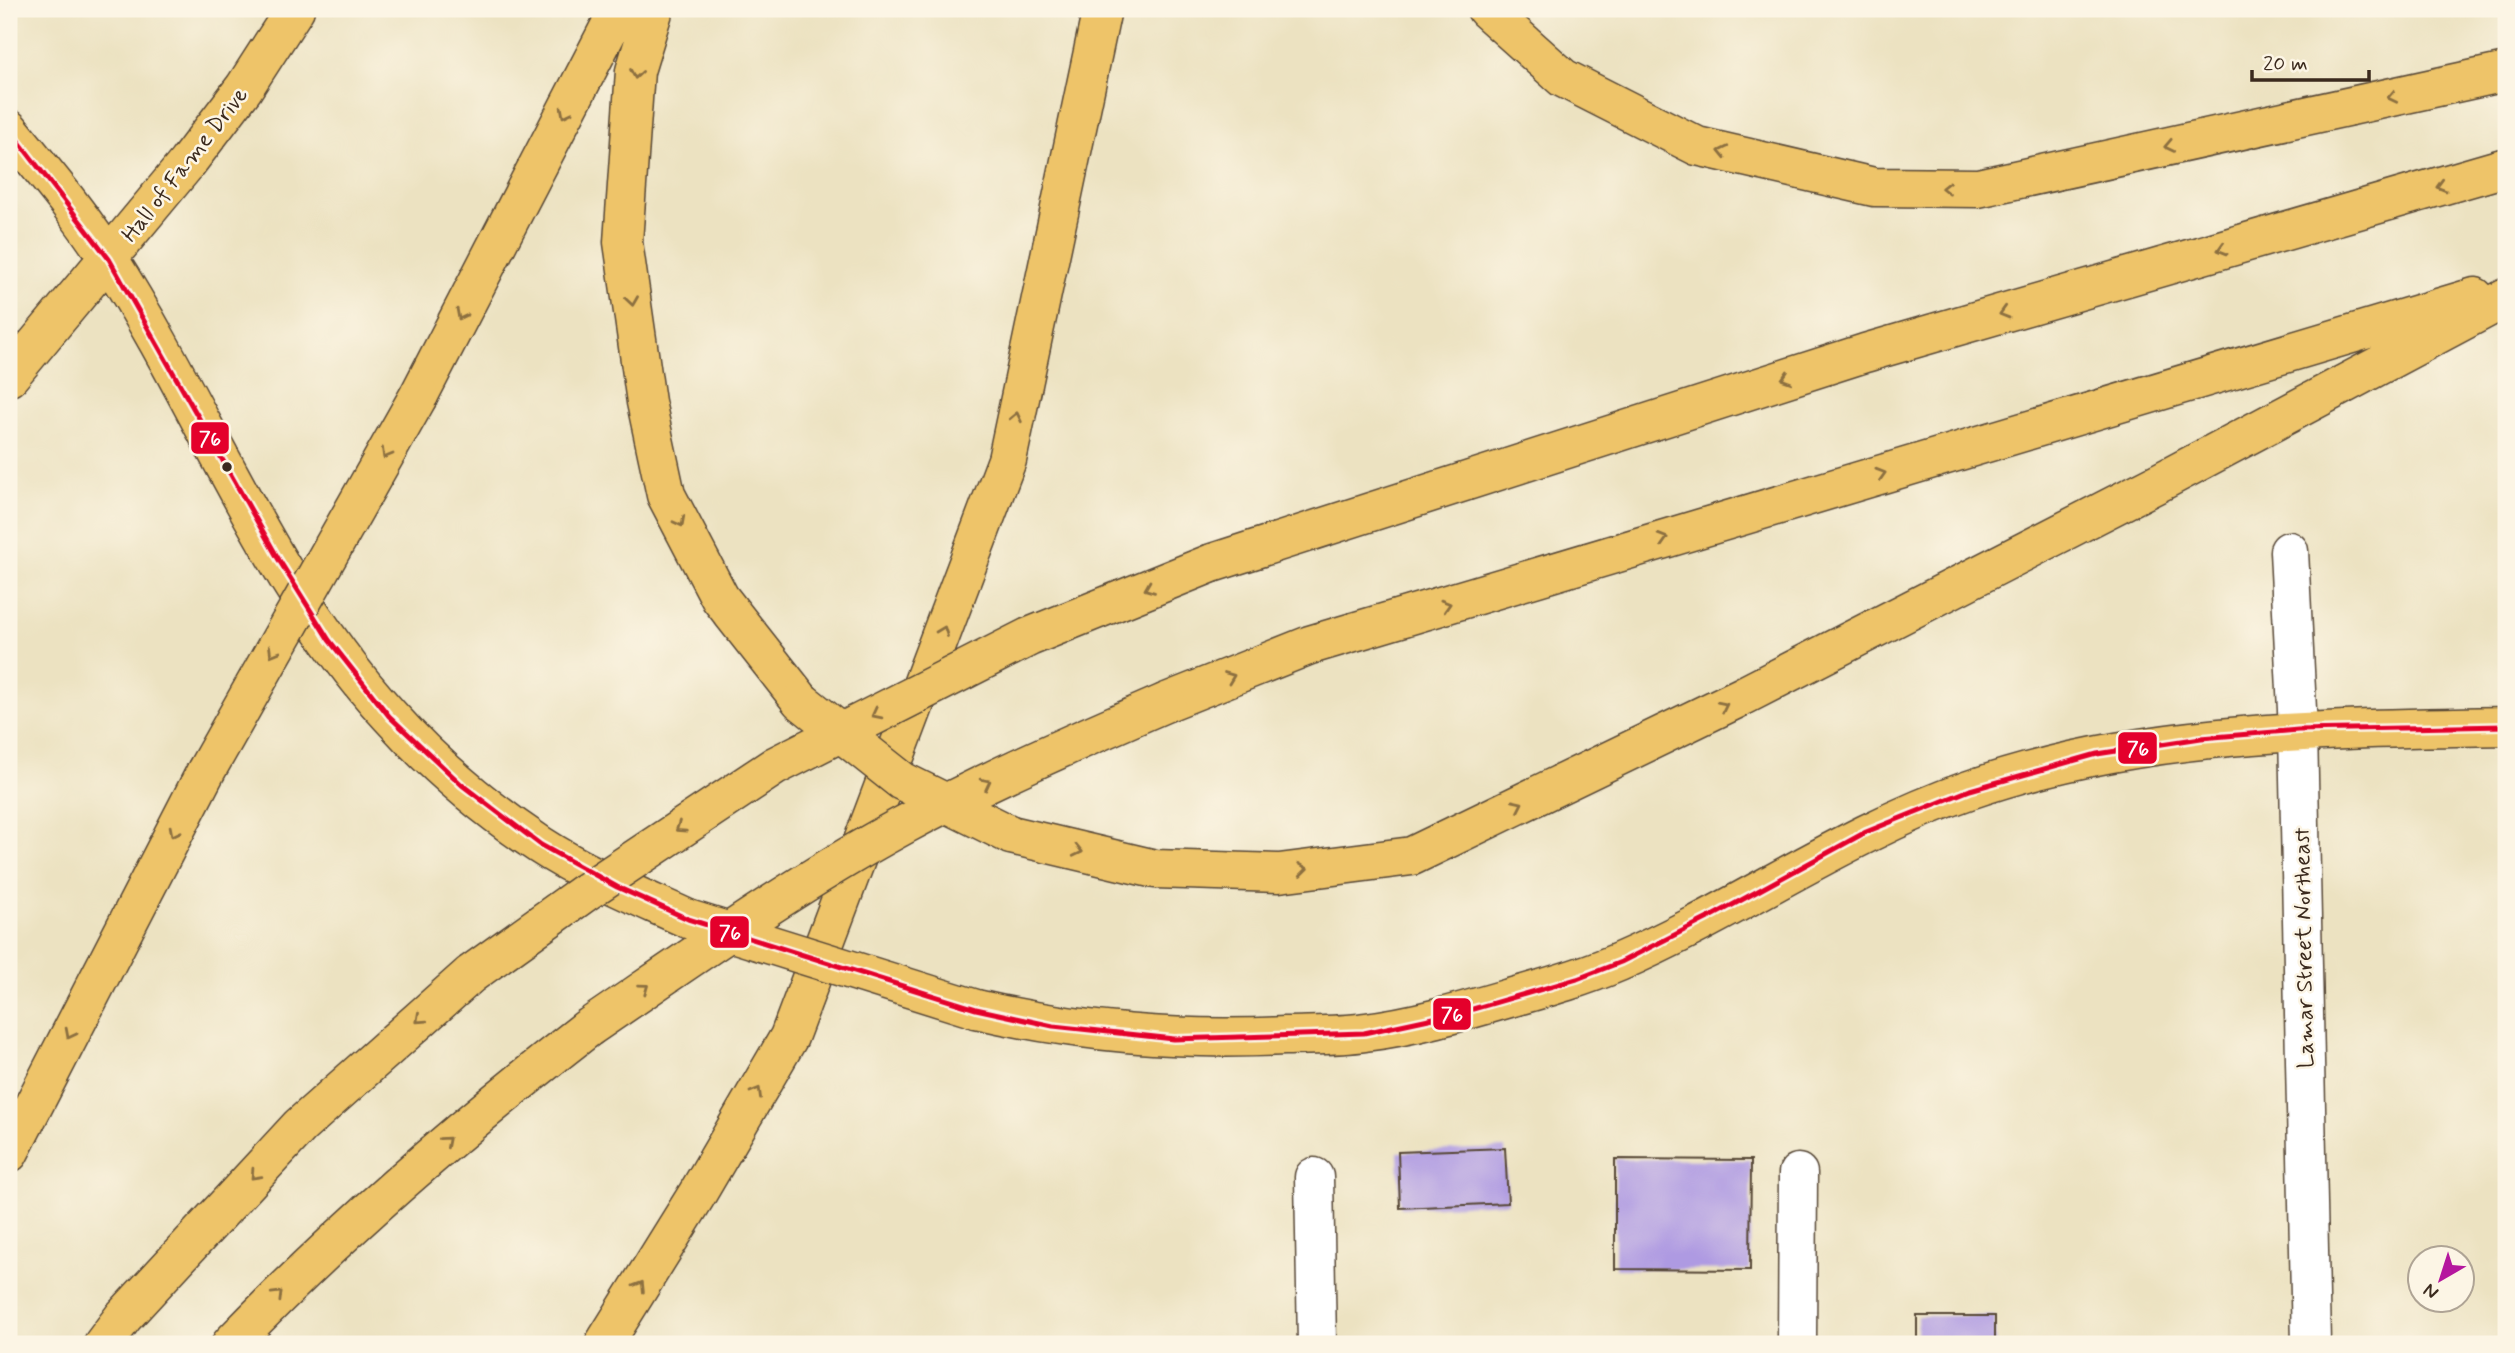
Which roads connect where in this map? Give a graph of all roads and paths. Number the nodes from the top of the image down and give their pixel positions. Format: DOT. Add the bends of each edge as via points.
graph roads {
  1 [pos="295,9"];
  2 [pos="619,9"];
  3 [pos="654,9"];
  4 [pos="1102,9"];
  5 [pos="1486,9"];
  6 [pos="2506,72"];
  7 [pos="9,130"];
  8 [pos="2506,167"];
  9 [pos="109,259"];
  10 [pos="2506,287"];
  11 [pos="2506,298"];
  12 [pos="9,377"];
  13 [pos="2289,551"];
  14 [pos="2506,726"];
  15 [pos="2298,730"];
  16 [pos="9,1153"];
  17 [pos="1798,1173"];
  18 [pos="1314,1178"];
  19 [pos="103,1344"];
  20 [pos="231,1344"];
  21 [pos="604,1344"];
  22 [pos="1317,1344"];
  23 [pos="1797,1344"];
  24 [pos="2311,1344"];
  1 -- 9 [label="main road, Hall of Fame Drive" via="244,88"];
  2 -- 16 [label="main road, one-way, bridge" via="419,395 206,771"];
  3 -- 11 [label="main road, one-way, bridge" via="635,71 623,242 646,402 666,495 720,598 801,701 902,781 1011,835 1155,869 1279,873 1412,856 1743,696"];
  21 -- 4 [label="main road, one-way" via="789,1037 1007,460"];
  6 -- 5 [label="main road, one-way" via="1978,188 1874,187 1697,146 1563,78"];
  7 -- 9 [label="main road"];
  8 -- 19 [label="main road, one-way, bridge" via="1866,353 1212,563 1029,637 775,766 471,974 300,1126"];
  9 -- 12 [label="main road, Hall of Fame Drive"];
  9 -- 15 [label="main road, bridge" via="329,640 390,716 462,785 541,845 688,919 976,1009 1053,1026 1174,1038 1364,1033 1466,1011 1621,962 1866,832 1970,790 2097,754 2201,738"];
  20 -- 10 [label="main road, one-way, bridge" via="389,1191 470,1120 588,1028 788,894 901,827 1012,770 1310,645"];
  13 -- 15 [label="street, Lamar Street Northeast"];
  14 -- 15 [label="main road"];
  15 -- 24 [label="street, Lamar Street Northeast"];
  17 -- 23 [label="street"];
  18 -- 22 [label="street"];
}
